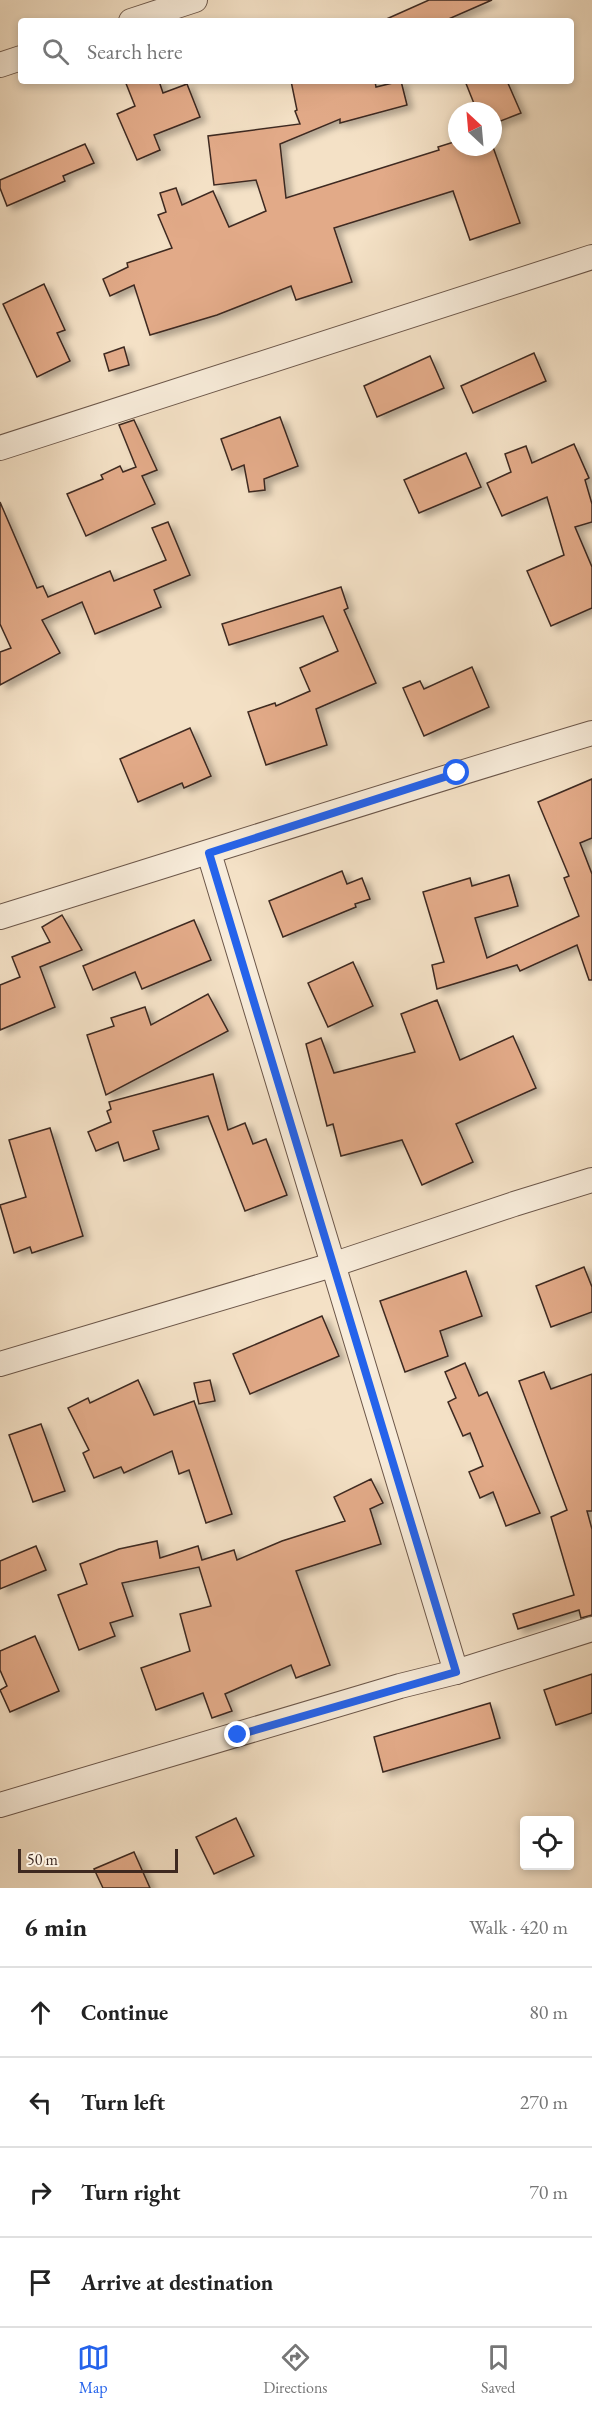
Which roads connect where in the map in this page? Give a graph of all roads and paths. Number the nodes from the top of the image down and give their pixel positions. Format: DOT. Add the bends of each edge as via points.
graph roads {
  1 [pos="195,0"];
  2 [pos="140,18"];
  3 [pos="592,257"];
  4 [pos="0,448"];
  5 [pos="592,733"];
  6 [pos="209,853"];
  7 [pos="0,917"];
  8 [pos="592,1180"];
  9 [pos="332,1265"];
  10 [pos="0,1364"];
  11 [pos="592,1629"];
  12 [pos="456,1672"];
  13 [pos="0,1805"];
  1 -- 2 [label="street"];
  3 -- 4 [label="street"];
  5 -- 6 [label="street"];
  6 -- 7 [label="street"];
  6 -- 9 [label="street"];
  8 -- 9 [label="street"];
  9 -- 10 [label="street"];
  9 -- 12 [label="street"];
  11 -- 12 [label="street"];
  12 -- 13 [label="street"];
}
